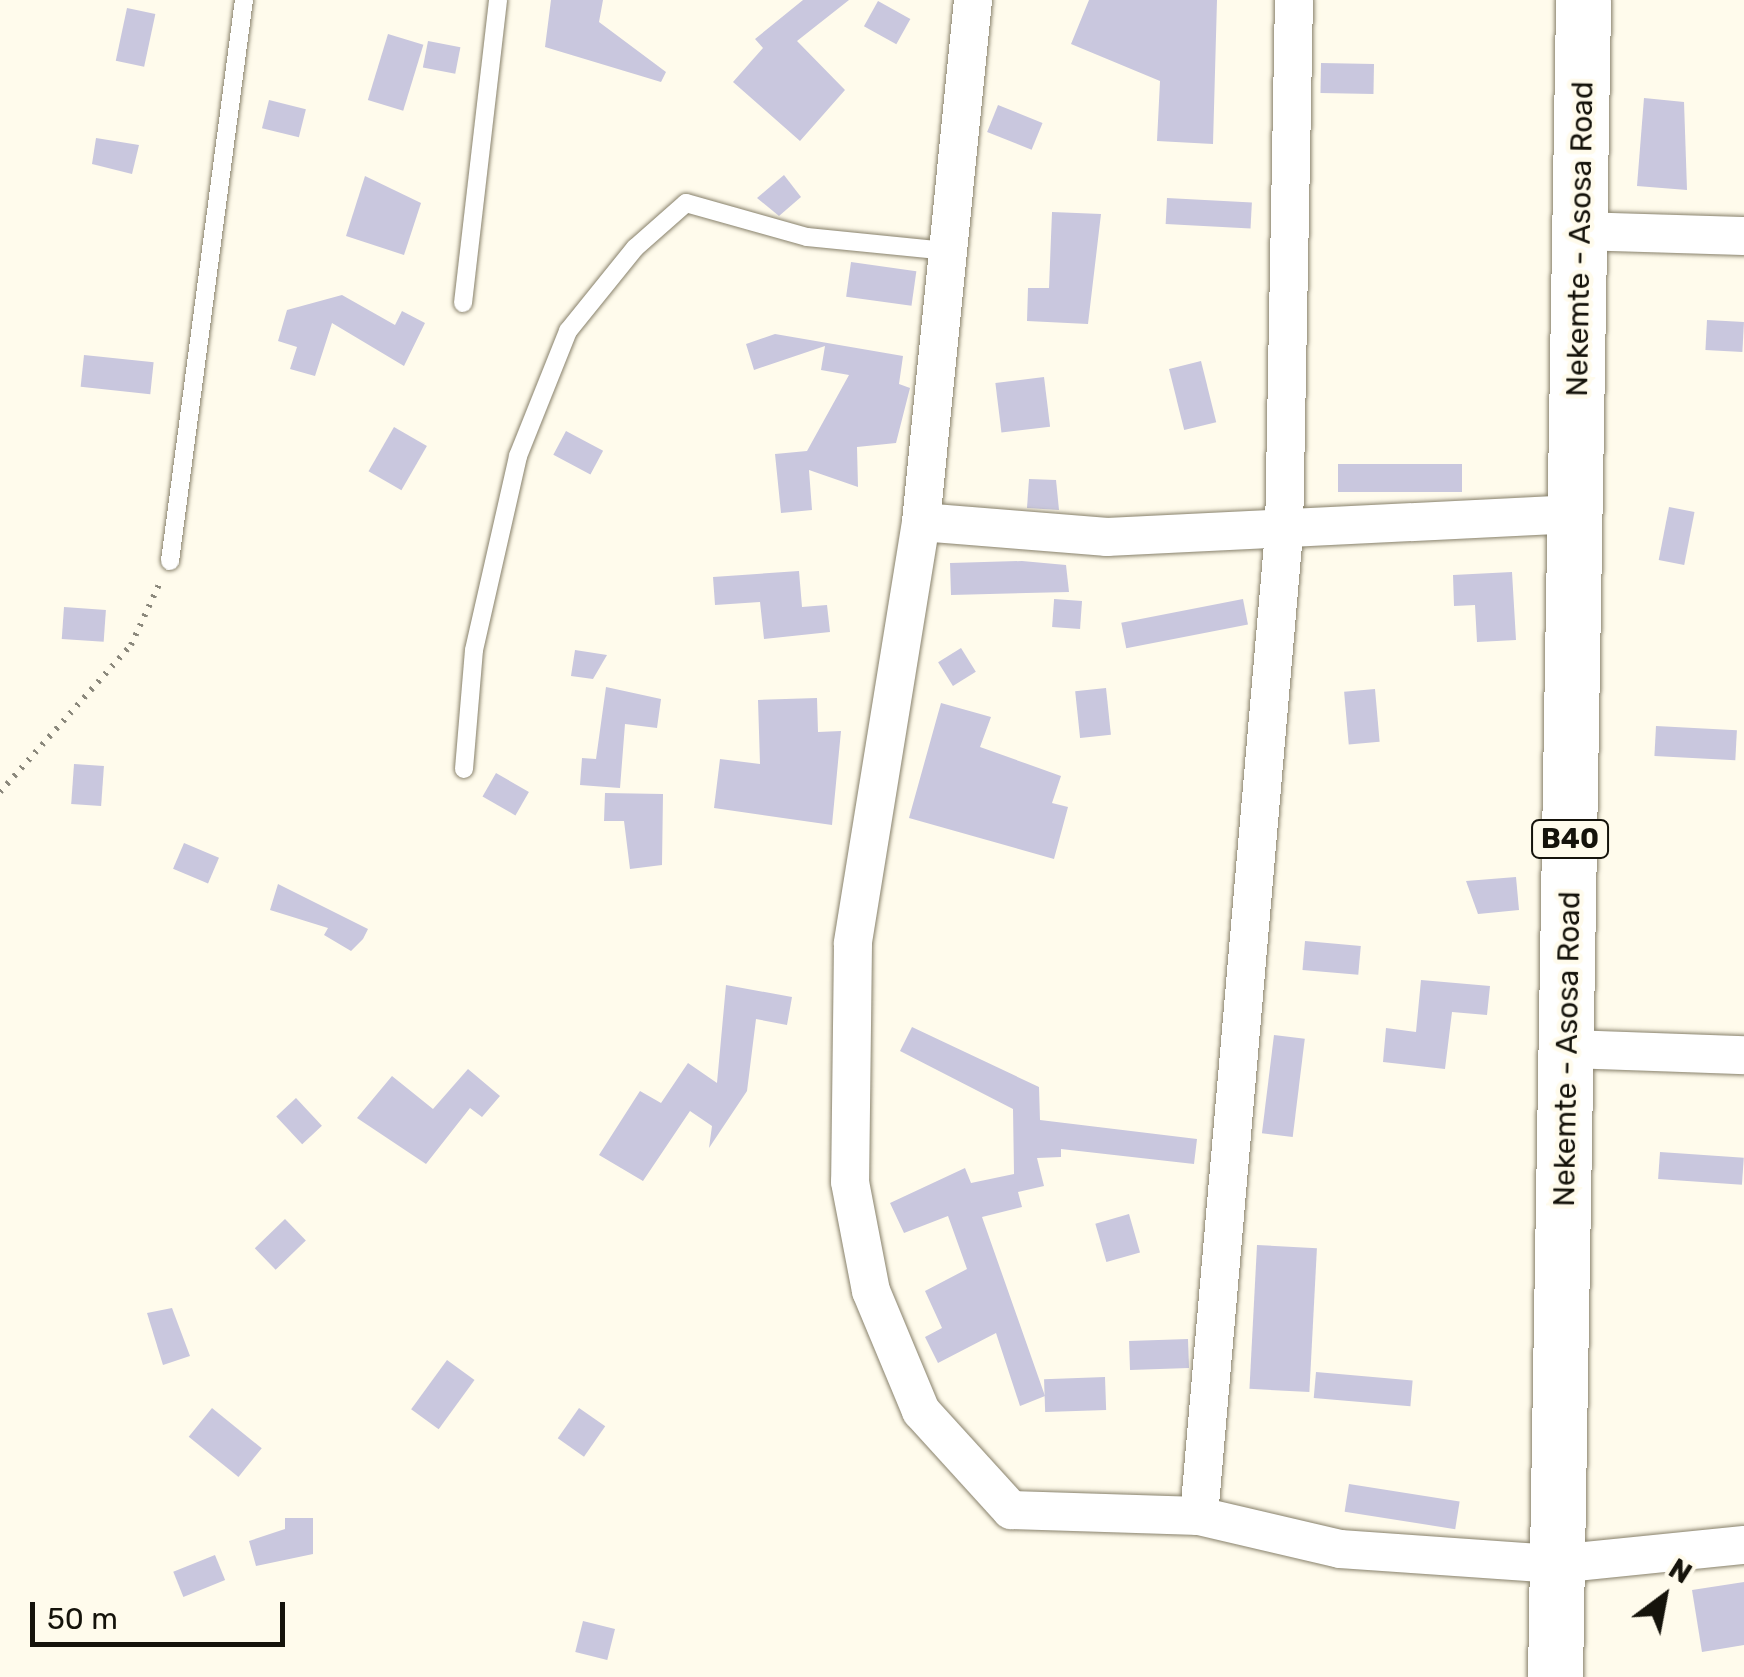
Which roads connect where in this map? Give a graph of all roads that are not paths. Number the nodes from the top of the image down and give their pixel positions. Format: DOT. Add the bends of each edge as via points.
graph roads {
  1 [pos="244,0"];
  2 [pos="498,0"];
  3 [pos="973,0"];
  4 [pos="1294,0"];
  5 [pos="1583,0"];
  6 [pos="1581,231"];
  7 [pos="1744,236"];
  8 [pos="948,251"];
  9 [pos="464,304"];
  10 [pos="1575,514"];
  11 [pos="921,522"];
  12 [pos="1284,533"];
  13 [pos="170,561"];
  14 [pos="464,769"];
  15 [pos="1568,1049"];
  16 [pos="1744,1056"];
  17 [pos="1198,1516"];
  18 [pos="1744,1545"];
  19 [pos="1556,1564"];
  20 [pos="1556,1677"];
  1 -- 13 [label="lane"];
  2 -- 9 [label="lane"];
  3 -- 8 [label="street"];
  4 -- 12 [label="street"];
  5 -- 6 [label="highway, Nekemte - Asosa Road / B40"];
  6 -- 7 [label="street"];
  6 -- 10 [label="highway, Nekemte - Asosa Road / B40"];
  8 -- 11 [label="street"];
  8 -- 14 [label="lane" via="808,236 686,203 635,248 568,331 518,456 474,650"];
  10 -- 12 [label="street"];
  10 -- 15 [label="highway, Nekemte - Asosa Road / B40"];
  11 -- 12 [label="street" via="1044,536"];
  11 -- 17 [label="street" via="854,944 850,1182 871,1291 922,1412 1011,1510"];
  12 -- 17 [label="street"];
  15 -- 16 [label="street"];
  15 -- 19 [label="highway, Nekemte - Asosa Road / B40"];
  17 -- 19 [label="street" via="1340,1549"];
  18 -- 19 [label="street"];
  19 -- 20 [label="highway, Nekemte - Asosa Road / B40"];
}
